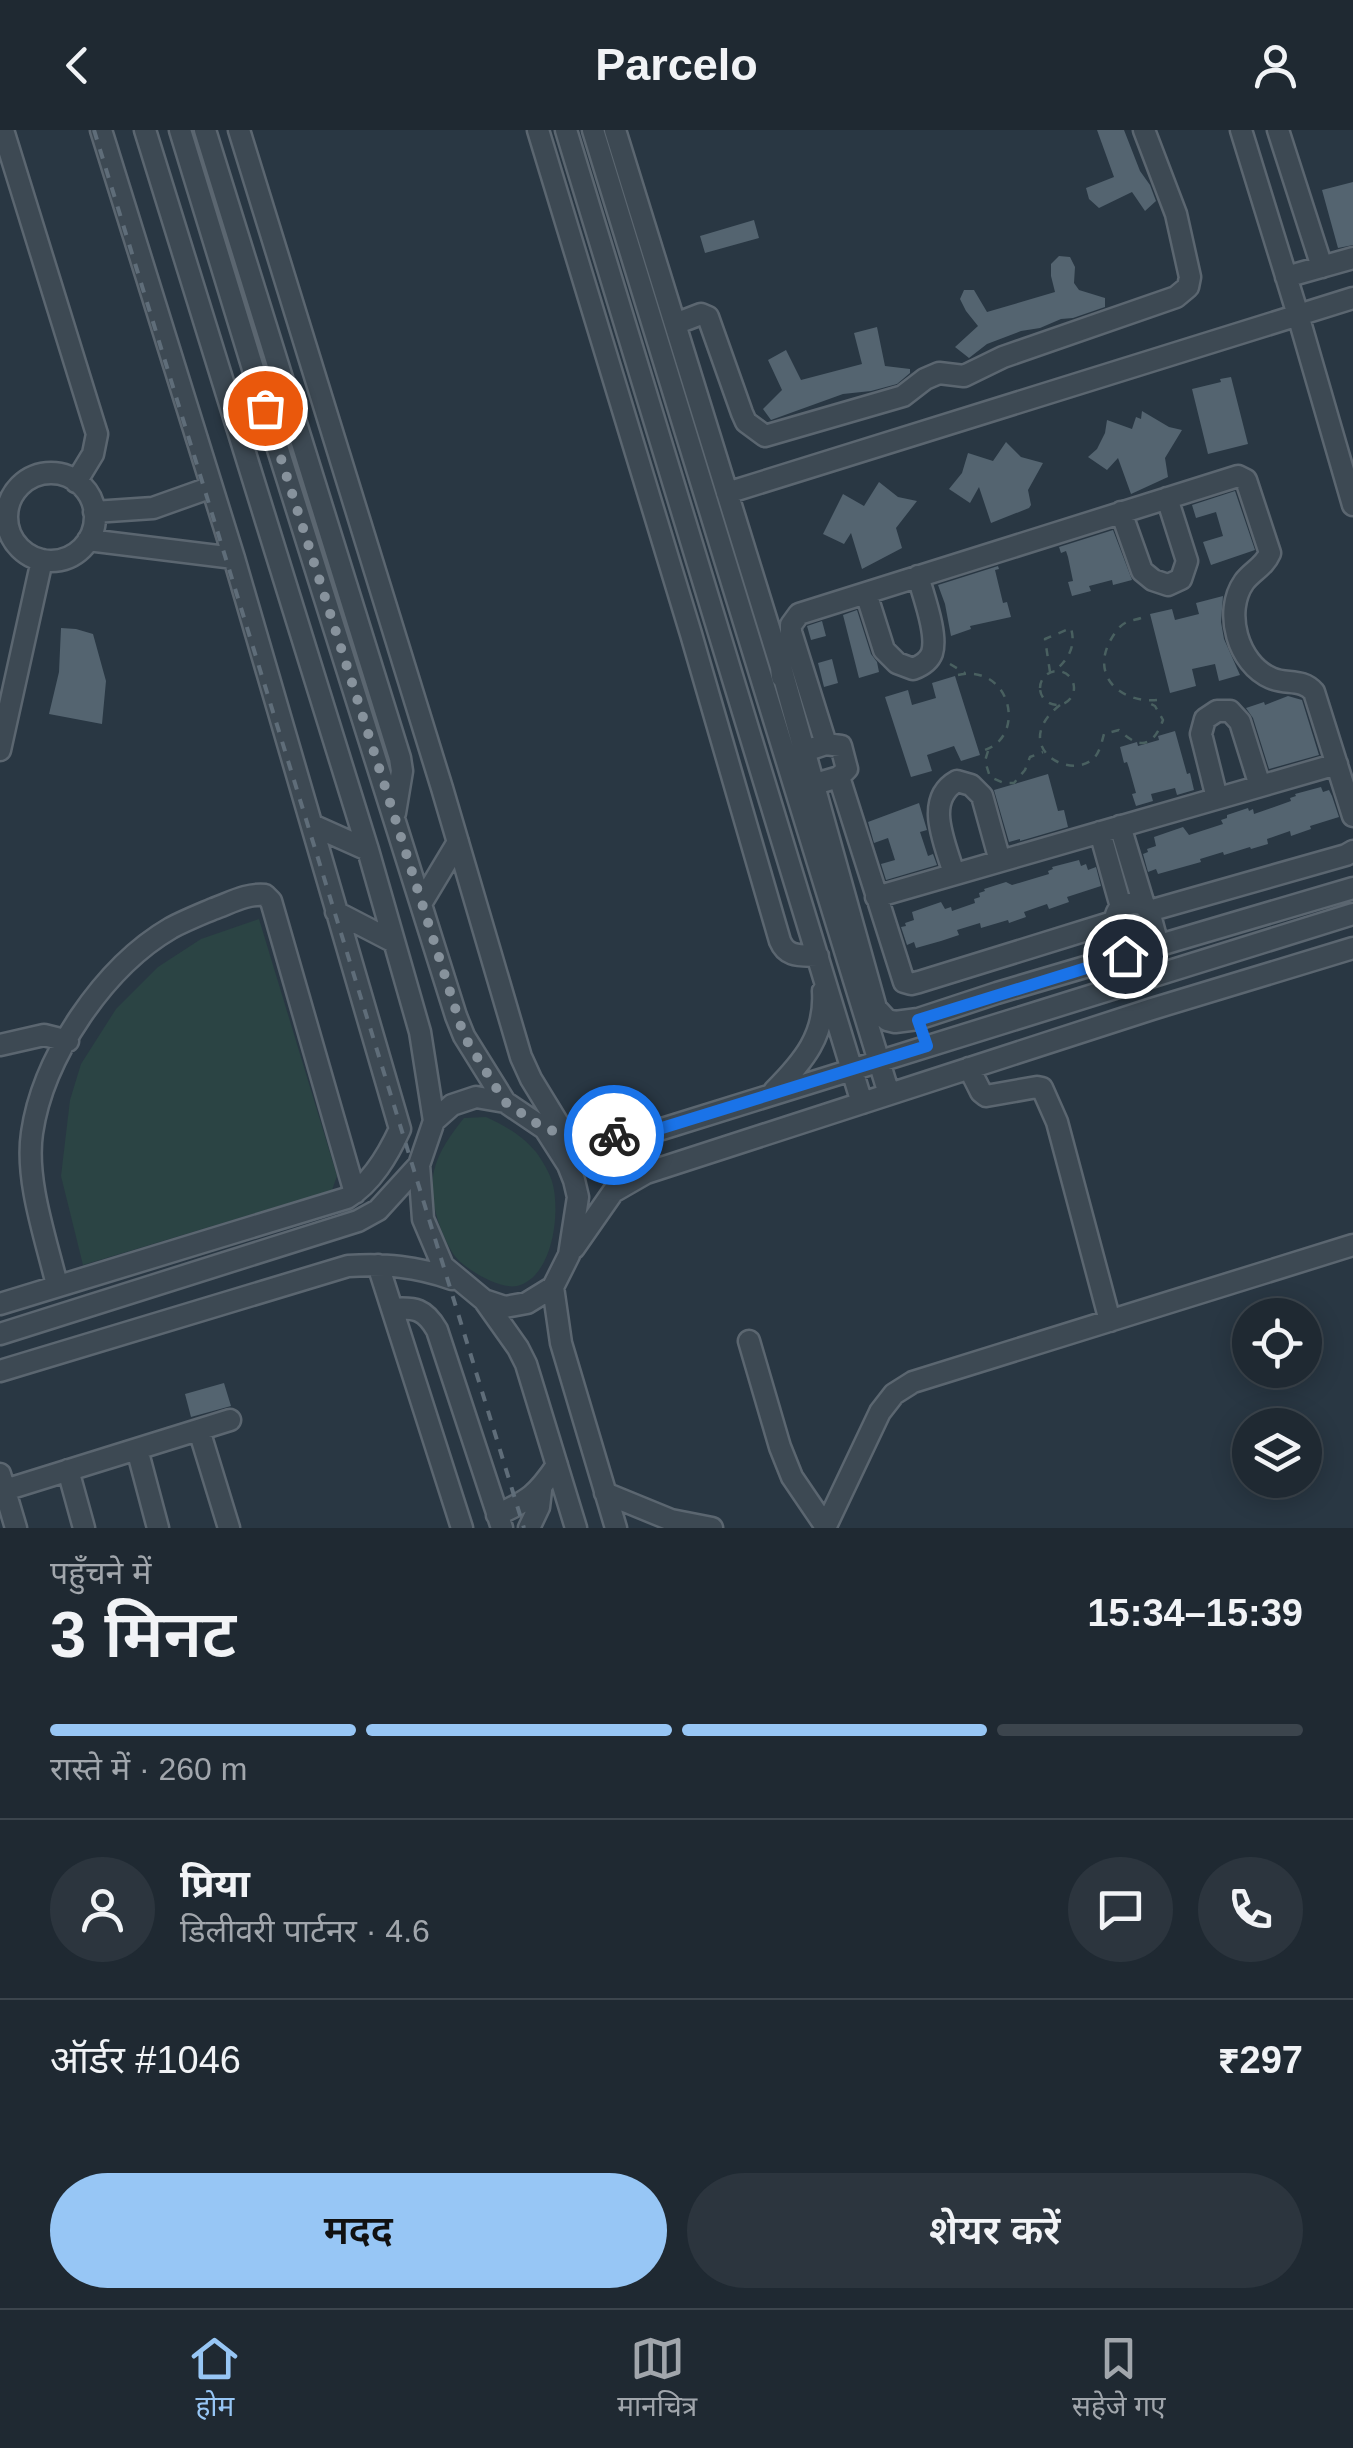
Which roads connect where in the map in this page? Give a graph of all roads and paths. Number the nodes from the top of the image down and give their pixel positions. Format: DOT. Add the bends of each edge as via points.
graph roads {
  1 [pos="3,130"];
  2 [pos="101,130"];
  3 [pos="146,130"];
  4 [pos="180,130"];
  5 [pos="205,130"];
  6 [pos="239,130"];
  7 [pos="538,130"];
  8 [pos="566,130"];
  9 [pos="594,130"];
  10 [pos="616,130"];
  11 [pos="1144,130"];
  12 [pos="1241,130"];
  13 [pos="1278,130"];
  14 [pos="1353,258"];
  15 [pos="1322,267"];
  16 [pos="1286,276"];
  17 [pos="1353,298"];
  18 [pos="1298,315"];
  19 [pos="675,324"];
  20 [pos="719,346"];
  21 [pos="686,357"];
  22 [pos="76,482"];
  23 [pos="212,486"];
  24 [pos="727,493"];
  25 [pos="1167,498"];
  26 [pos="1353,505"];
  27 [pos="94,512"];
  28 [pos="1121,512"];
  29 [pos="88,540"];
  30 [pos="234,558"];
  31 [pos="42,560"];
  32 [pos="918,576"];
  33 [pos="866,593"];
  34 [pos="1141,618"];
  35 [pos="950,664"];
  36 [pos="781,667"];
  37 [pos="1053,671"];
  38 [pos="966,673"];
  39 [pos="958,675"];
  40 [pos="8,679"];
  41 [pos="1157,700"];
  42 [pos="1145,701"];
  43 [pos="1060,705"];
  44 [pos="826,744"];
  45 [pos="988,749"];
  46 [pos="0,750"];
  47 [pos="981,751"];
  48 [pos="1045,751"];
  49 [pos="806,752"];
  50 [pos="1337,764"];
  51 [pos="789,768"];
  52 [pos="839,777"];
  53 [pos="816,784"];
  54 [pos="1260,786"];
  55 [pos="1217,798"];
  56 [pos="394,816"];
  57 [pos="1353,816"];
  58 [pos="312,825"];
  59 [pos="1110,829"];
  60 [pos="458,842"];
  61 [pos="368,850"];
  62 [pos="1353,851"];
  63 [pos="1000,861"];
  64 [pos="954,874"];
  65 [pos="1353,888"];
  66 [pos="876,897"];
  67 [pos="422,902"];
  68 [pos="1147,908"];
  69 [pos="336,912"];
  70 [pos="1119,914"];
  71 [pos="1353,914"];
  72 [pos="1180,939"];
  73 [pos="394,942"];
  74 [pos="1158,946"];
  75 [pos="1353,948"];
  76 [pos="1125,956"];
  77 [pos="819,961"];
  78 [pos="1189,966"];
  79 [pos="918,1020"];
  80 [pos="67,1041"];
  81 [pos="0,1045"];
  82 [pos="927,1046"];
  83 [pos="879,1062"];
  84 [pos="969,1068"];
  85 [pos="852,1070"];
  86 [pos="889,1094"];
  87 [pos="768,1096"];
  88 [pos="505,1102"];
  89 [pos="862,1103"];
  90 [pos="434,1122"];
  91 [pos="554,1131"];
  92 [pos="419,1165"];
  93 [pos="354,1193"];
  94 [pos="1353,1245"];
  95 [pos="569,1255"];
  96 [pos="378,1265"];
  97 [pos="463,1283"];
  98 [pos="58,1285"];
  99 [pos="553,1287"];
  100 [pos="484,1300"];
  101 [pos="0,1304"];
  102 [pos="392,1310"];
  103 [pos="1110,1321"];
  104 [pos="0,1334"];
  105 [pos="749,1341"];
  106 [pos="0,1372"];
  107 [pos="230,1420"];
  108 [pos="199,1430"];
  109 [pos="136,1449"];
  110 [pos="557,1465"];
  111 [pos="68,1470"];
  112 [pos="2,1482"];
  113 [pos="541,1490"];
  114 [pos="605,1493"];
  115 [pos="500,1522"];
  116 [pos="674,1524"];
  117 [pos="825,1527"];
  118 [pos="16,1528"];
  119 [pos="84,1528"];
  120 [pos="158,1528"];
  121 [pos="229,1528"];
  122 [pos="462,1528"];
  123 [pos="530,1528"];
  124 [pos="576,1528"];
  125 [pos="616,1528"];
  126 [pos="712,1528"];
  1 -- 22 [label="street" via="97,434"];
  2 -- 23 [label="street"];
  3 -- 61 [label="street"];
  4 -- 56 [label="street"];
  5 -- 56 [label="street" via="400,758"];
  6 -- 60 [label="street"];
  7 -- 77 [label="street" via="780,942 790,955"];
  8 -- 77 [label="street"];
  9 -- 51 [label="street"];
  10 -- 19 [label="street"];
  11 -- 20 [label="street" via="1176,214 1190,277 1176,297 964,376 939,372 903,396 765,436 746,422"];
  12 -- 16 [label="street"];
  13 -- 15 [label="street"];
  14 -- 15 [label="street"];
  15 -- 16 [label="street"];
  16 -- 18 [label="street"];
  17 -- 18 [label="street"];
  18 -- 24 [label="street"];
  18 -- 26 [label="street"];
  19 -- 20 [label="street" via="704,314"];
  19 -- 21 [label="street"];
  20 -- 21 [label="street"];
  21 -- 24 [label="street"];
  22 -- 27 [label="street"];
  22 -- 31 [label="street" via="40,474 9,503 17,545"];
  23 -- 27 [label="street" via="154,508"];
  23 -- 30 [label="street"];
  24 -- 36 [label="street"];
  25 -- 28 [label="street"];
  25 -- 28 [label="street" via="1187,561 1181,579 1168,585 1142,570"];
  25 -- 50 [label="street" via="1238,476 1246,480 1270,553 1239,592 1237,635 1266,676 1310,686"];
  27 -- 29 [label="street"];
  28 -- 32 [label="street"];
  29 -- 30 [label="street"];
  29 -- 31 [label="street" via="68,557"];
  30 -- 58 [label="street"];
  31 -- 40 [label="street"];
  32 -- 33 [label="street"];
  32 -- 33 [label="street" via="932,653 913,669 884,650"];
  33 -- 44 [label="street" via="799,614 791,625"];
  34 -- 42 [label="path" via="1114,634 1105,672 1122,694"];
  35 -- 38 [label="path"];
  36 -- 49 [label="street"];
  36 -- 51 [label="street"];
  37 -- 37 [label="path" via="1071,650 1071,628 1046,639"];
  37 -- 43 [label="path" via="1040,690"];
  37 -- 43 [label="path" via="1067,673 1074,688"];
  38 -- 39 [label="path"];
  38 -- 45 [label="path" via="995,681 1006,698 1004,736"];
  40 -- 46 [label="street"];
  41 -- 42 [label="path"];
  42 -- 48 [label="path" via="1163,720 1150,742 1133,741 1119,730 1104,734 1093,759 1071,766"];
  43 -- 48 [label="path" via="1043,722"];
  44 -- 49 [label="street"];
  44 -- 52 [label="street" via="841,746 847,770"];
  45 -- 47 [label="path"];
  45 -- 48 [label="path" via="987,770 1004,784"];
  49 -- 53 [label="street"];
  50 -- 54 [label="street"];
  50 -- 57 [label="street"];
  51 -- 83 [label="street"];
  52 -- 53 [label="street"];
  52 -- 66 [label="street"];
  53 -- 79 [label="street" via="876,1008 887,1020"];
  54 -- 55 [label="street"];
  54 -- 55 [label="street" via="1240,722 1217,711 1201,734"];
  55 -- 59 [label="street"];
  56 -- 67 [label="street"];
  58 -- 61 [label="street"];
  58 -- 69 [label="street"];
  59 -- 63 [label="street"];
  59 -- 68 [label="street"];
  59 -- 70 [label="street"];
  60 -- 67 [label="street"];
  60 -- 91 [label="street" via="521,1056"];
  61 -- 73 [label="street"];
  62 -- 68 [label="street"];
  63 -- 64 [label="street"];
  63 -- 64 [label="street" via="982,796 957,781 939,801"];
  64 -- 66 [label="street"];
  65 -- 72 [label="street"];
  66 -- 70 [label="street" via="901,977 911,984"];
  67 -- 88 [label="street" via="464,1036"];
  68 -- 70 [label="street" via="1134,903"];
  68 -- 74 [label="street"];
  69 -- 73 [label="street"];
  69 -- 93 [label="street" via="400,1129"];
  70 -- 76 [label="street"];
  71 -- 78 [label="street"];
  72 -- 74 [label="street"];
  72 -- 78 [label="street"];
  73 -- 90 [label="street" via="420,1032"];
  74 -- 76 [label="street"];
  75 -- 84 [label="street"];
  76 -- 79 [label="street"];
  77 -- 85 [label="street"];
  77 -- 87 [label="street" via="824,1006 817,1035 801,1064"];
  78 -- 82 [label="street"];
  79 -- 82 [label="street"];
  80 -- 81 [label="street" via="44,1035"];
  80 -- 93 [label="street" via="102,988 169,930 264,895"];
  80 -- 98 [label="street" via="52,1063 31,1138 34,1187"];
  82 -- 83 [label="street"];
  83 -- 85 [label="street"];
  83 -- 86 [label="street"];
  84 -- 86 [label="street"];
  84 -- 103 [label="street" via="986,1096 1037,1086 1046,1093"];
  85 -- 87 [label="street"];
  85 -- 89 [label="street"];
  86 -- 89 [label="street"];
  87 -- 91 [label="street" via="631,1135"];
  88 -- 90 [label="street" via="476,1098 452,1105"];
  88 -- 91 [label="street"];
  89 -- 95 [label="street" via="646,1173 613,1192"];
  90 -- 92 [label="street"];
  91 -- 95 [label="street" via="578,1198"];
  92 -- 97 [label="street" via="422,1219 442,1266"];
  92 -- 104 [label="street" via="378,1210 358,1221"];
  93 -- 98 [label="street"];
  94 -- 103 [label="street"];
  95 -- 99 [label="street"];
  96 -- 97 [label="street"];
  96 -- 102 [label="street"];
  96 -- 106 [label="street" via="348,1266"];
  97 -- 100 [label="street"];
  98 -- 101 [label="street"];
  99 -- 100 [label="street" via="527,1304 505,1307"];
  99 -- 114 [label="street" via="561,1342"];
  100 -- 110 [label="street" via="526,1364"];
  102 -- 115 [label="street" via="412,1307 431,1318"];
  102 -- 122 [label="street"];
  103 -- 117 [label="street" via="913,1382 894,1394"];
  105 -- 117 [label="street" via="780,1447"];
  107 -- 108 [label="street"];
  108 -- 109 [label="street"];
  108 -- 121 [label="street"];
  109 -- 111 [label="street"];
  109 -- 120 [label="street"];
  110 -- 113 [label="street"];
  110 -- 124 [label="street"];
  111 -- 112 [label="street"];
  111 -- 119 [label="street"];
  112 -- 118 [label="street"];
  113 -- 115 [label="street"];
  113 -- 123 [label="street"];
  114 -- 116 [label="street"];
  114 -- 125 [label="street"];
  116 -- 126 [label="street"];
}
